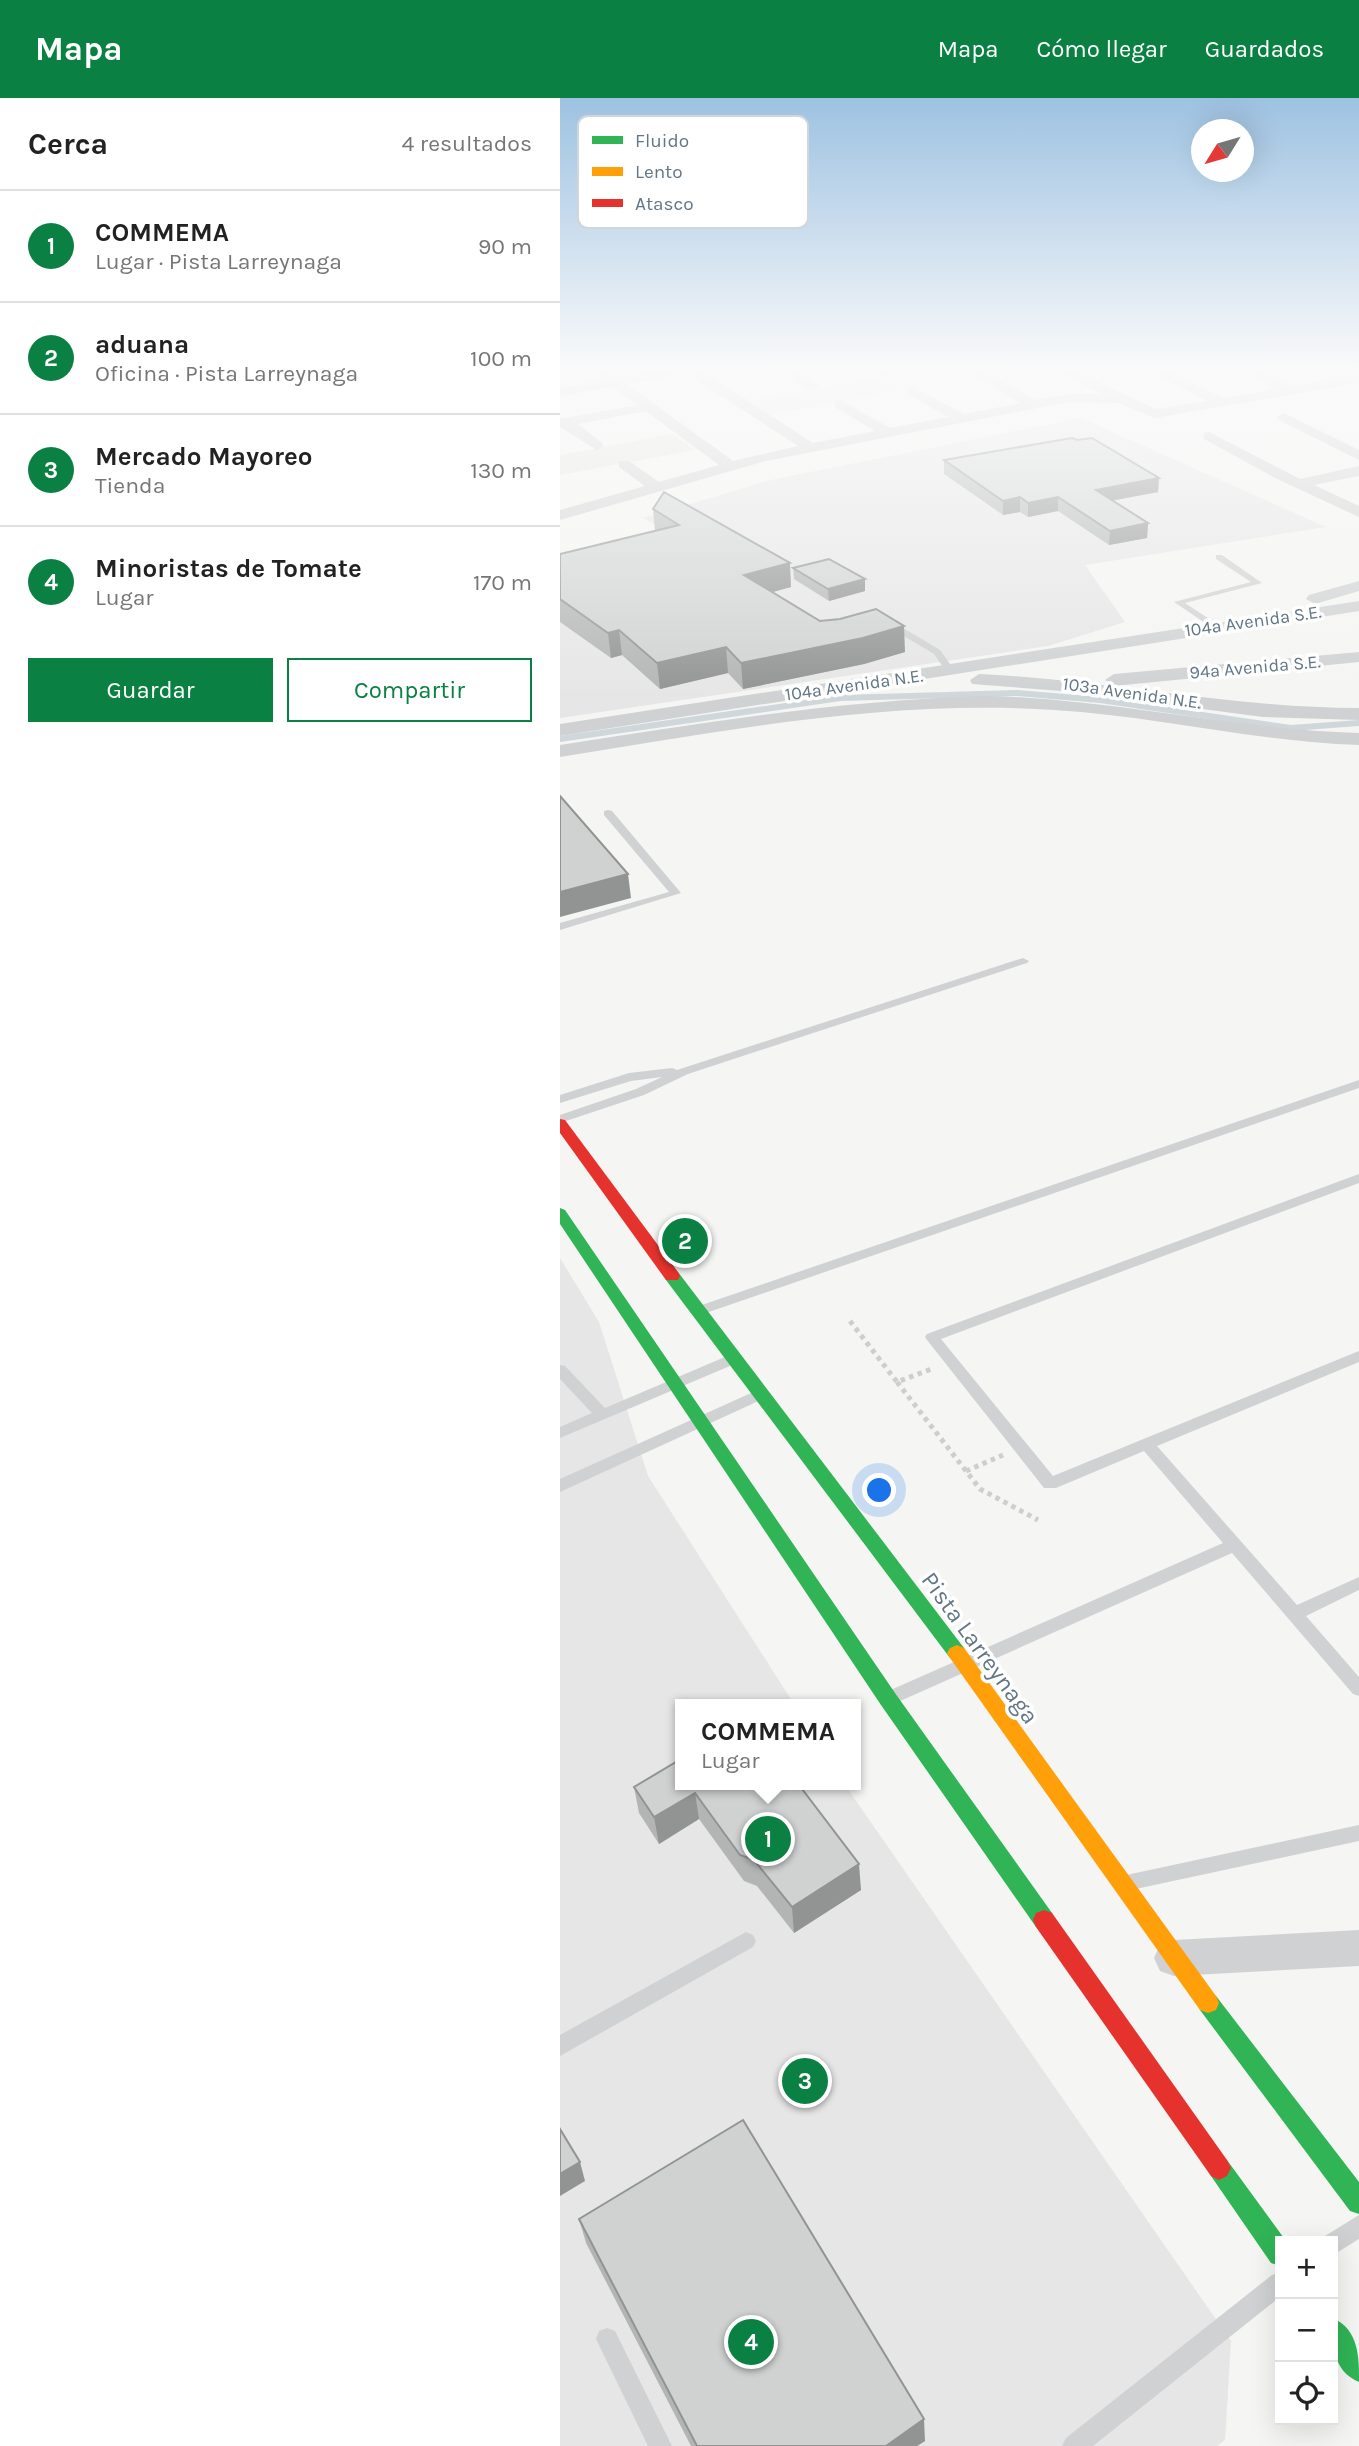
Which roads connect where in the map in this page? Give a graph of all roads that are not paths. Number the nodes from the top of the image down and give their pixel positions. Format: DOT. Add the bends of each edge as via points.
graph roads {
  1 [pos="646,480"];
  2 [pos="682,480"];
  3 [pos="1293,480"];
  4 [pos="1318,480"];
  5 [pos="1302,483"];
  6 [pos="656,487"];
  7 [pos="560,495"];
  8 [pos="579,509"];
  9 [pos="1359,512"];
  10 [pos="560,515"];
  11 [pos="1219,557"];
  12 [pos="1359,586"];
  13 [pos="1359,607"];
  14 [pos="1285,616"];
  15 [pos="884,621"];
  16 [pos="1213,626"];
  17 [pos="1148,638"];
  18 [pos="1359,657"];
  19 [pos="950,671"];
  20 [pos="904,679"];
  21 [pos="1068,684"];
  22 [pos="1359,714"];
  23 [pos="560,730"];
  24 [pos="1359,739"];
  25 [pos="560,751"];
  26 [pos="608,813"];
  27 [pos="560,927"];
  28 [pos="1023,961"];
  29 [pos="684,1071"];
  30 [pos="1359,1084"];
  31 [pos="560,1099"];
  32 [pos="560,1121"];
  33 [pos="1359,1178"];
  34 [pos="560,1213"];
  35 [pos="698,1311"];
  36 [pos="1359,1356"];
  37 [pos="733,1359"];
  38 [pos="560,1370"];
  39 [pos="676,1384"];
  40 [pos="761,1393"];
  41 [pos="603,1415"];
  42 [pos="702,1420"];
  43 [pos="560,1433"];
  44 [pos="1147,1444"];
  45 [pos="560,1486"];
  46 [pos="1234,1545"];
  47 [pos="1359,1583"];
  48 [pos="1294,1614"];
  49 [pos="965,1664"];
  50 [pos="1359,1689"];
  51 [pos="888,1699"];
  52 [pos="1359,1833"];
  53 [pos="1121,1884"];
  54 [pos="746,1941"];
  55 [pos="1359,1948"];
  56 [pos="1174,1958"];
  57 [pos="560,2046"];
  58 [pos="1359,2202"];
  59 [pos="1359,2226"];
  60 [pos="1338,2241"];
  61 [pos="1275,2247"];
  62 [pos="1275,2287"];
  63 [pos="1338,2338"];
  64 [pos="607,2339"];
  65 [pos="1359,2369"];
  66 [pos="660,2446"];
  67 [pos="1074,2446"];
  1 -- 6 [label="street"];
  2 -- 6 [label="street"];
  3 -- 5 [label="street"];
  4 -- 5 [label="street"];
  5 -- 9 [label="street"];
  6 -- 8 [label="street"];
  7 -- 8 [label="street"];
  8 -- 10 [label="street"];
  11 -- 16 [label="lane" via="1258,583 1178,602"];
  12 -- 14 [label="street" via="1309,601"];
  13 -- 14 [label="street, 104a Avenida S.E."];
  14 -- 16 [label="street, 104a Avenida S.E."];
  15 -- 19 [label="lane" via="937,652"];
  16 -- 17 [label="street, 104a Avenida S.E."];
  17 -- 19 [label="street, 104a Avenida N.E."];
  18 -- 21 [label="street, 94a Avenida S.E."];
  19 -- 20 [label="street, 104a Avenida N.E."];
  20 -- 21 [label="street, 103a Avenida N.E."];
  20 -- 23 [label="street, 104a Avenida N.E."];
  21 -- 22 [label="street, 103a Avenida N.E." via="1252,710"];
  24 -- 25 [label="street" via="1266,734 1054,704 964,702 844,708"];
  26 -- 27 [label="lane" via="676,893"];
  28 -- 29 [label="lane"];
  29 -- 31 [label="lane" via="629,1077"];
  29 -- 32 [label="lane"];
  30 -- 35 [label="lane"];
  32 -- 35 [label="main road, Pista Larreynaga"];
  33 -- 44 [label="lane" via="933,1337 1049,1484"];
  34 -- 39 [label="main road"];
  35 -- 37 [label="main road, Pista Larreynaga"];
  36 -- 44 [label="lane"];
  37 -- 39 [label="lane"];
  37 -- 40 [label="main road, Pista Larreynaga"];
  38 -- 41 [label="lane"];
  39 -- 41 [label="lane"];
  39 -- 42 [label="main road"];
  40 -- 42 [label="lane"];
  40 -- 49 [label="main road, Pista Larreynaga"];
  41 -- 43 [label="lane"];
  42 -- 45 [label="lane"];
  42 -- 51 [label="main road"];
  44 -- 46 [label="lane"];
  46 -- 48 [label="lane"];
  46 -- 49 [label="lane"];
  47 -- 48 [label="lane"];
  48 -- 50 [label="lane"];
  49 -- 51 [label="lane"];
  49 -- 53 [label="main road, Pista Larreynaga"];
  51 -- 61 [label="main road"];
  52 -- 53 [label="lane"];
  53 -- 56 [label="main road, Pista Larreynaga"];
  54 -- 57 [label="lane"];
  55 -- 56 [label="street"];
  56 -- 58 [label="main road, Pista Larreynaga"];
  59 -- 60 [label="lane"];
  62 -- 67 [label="lane"];
  63 -- 65 [label="main road"];
  64 -- 66 [label="lane"];
}
